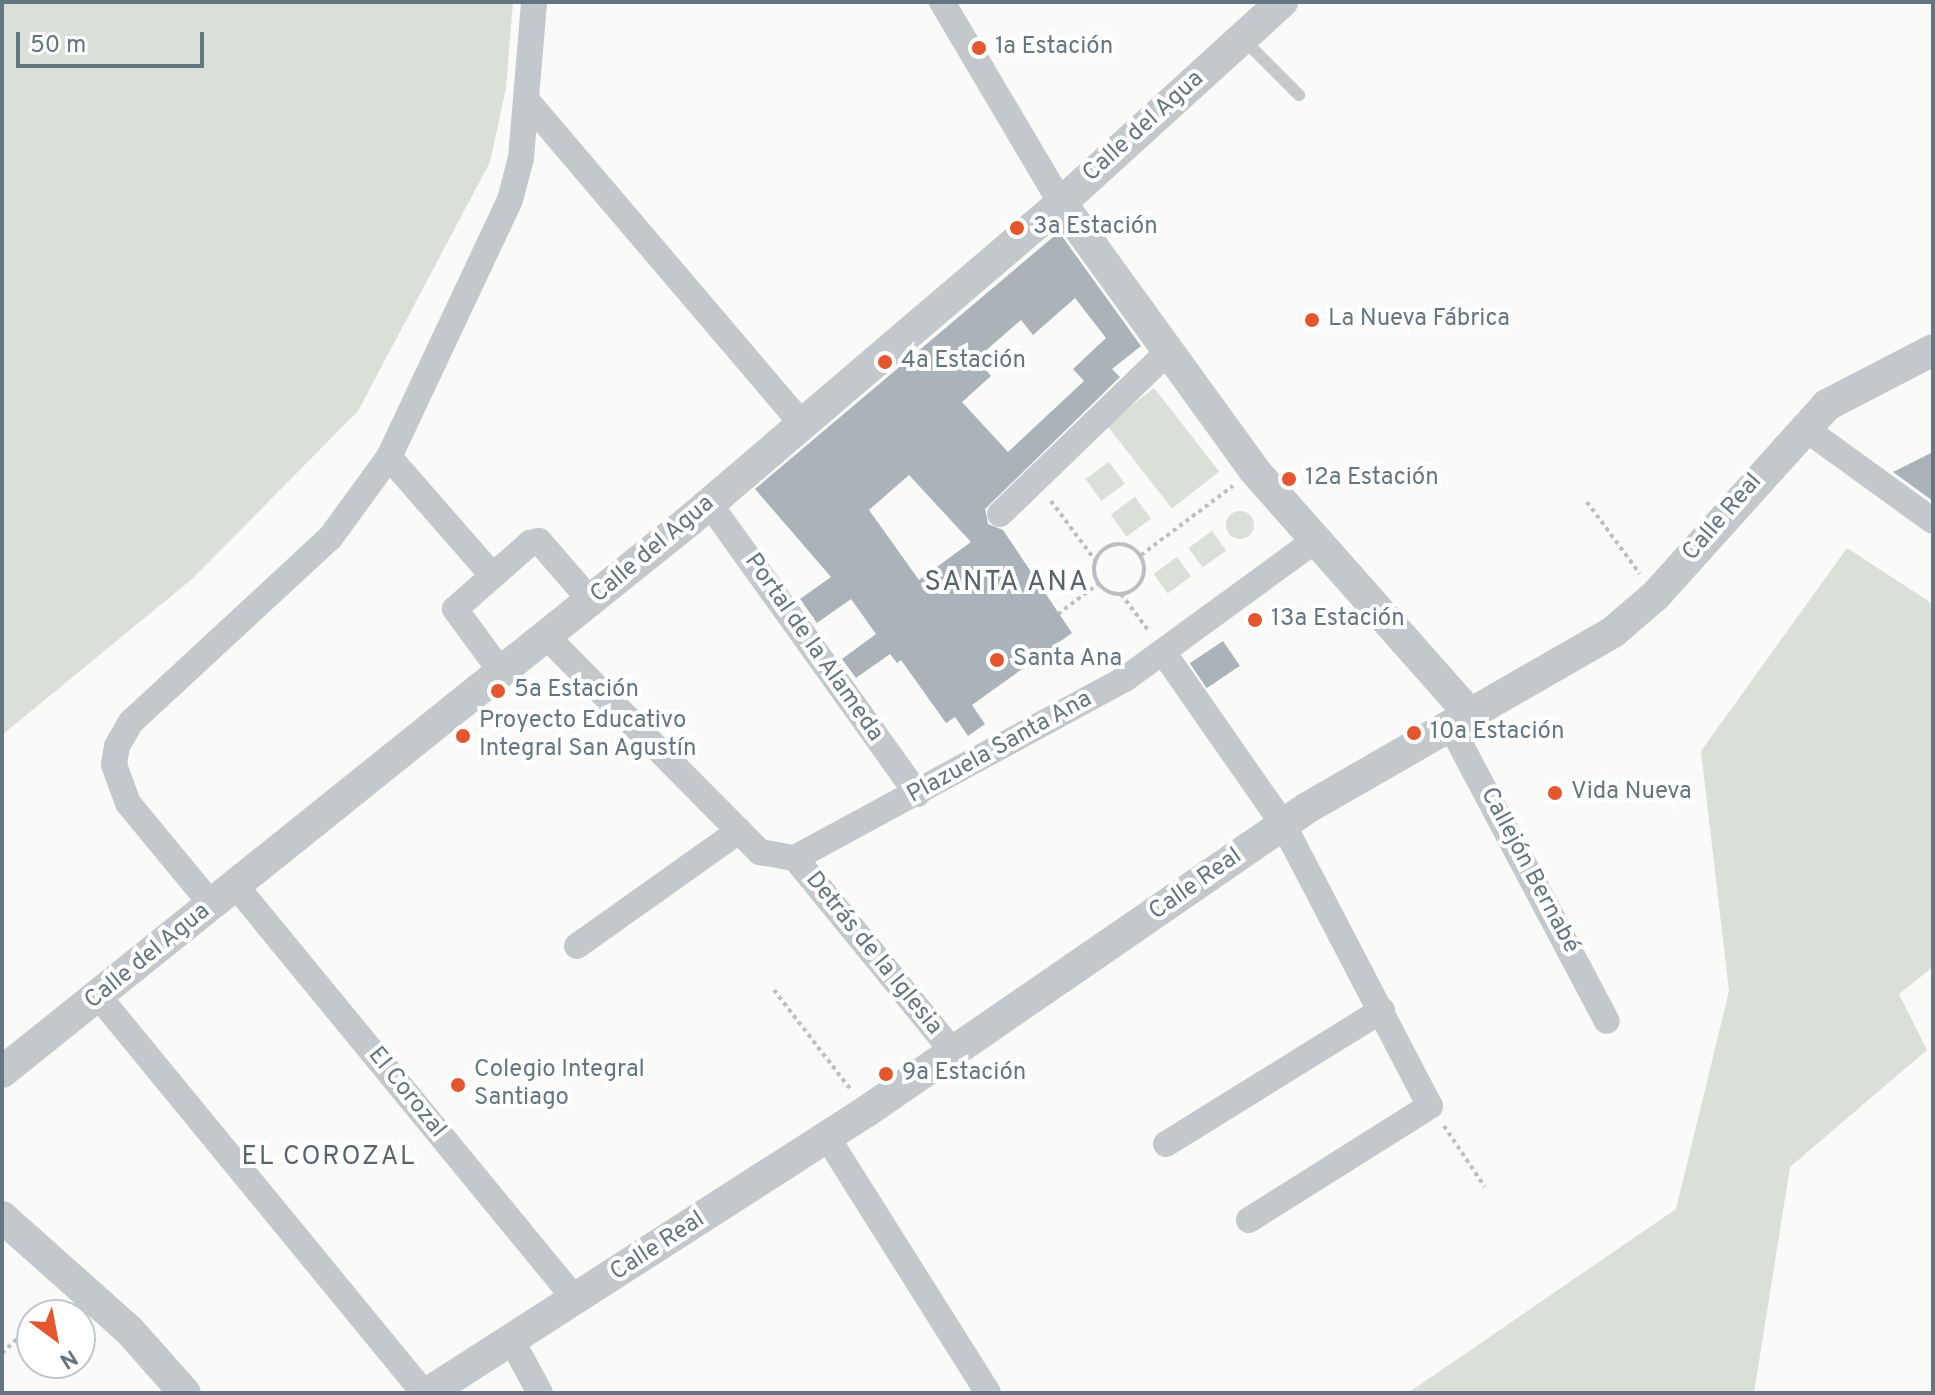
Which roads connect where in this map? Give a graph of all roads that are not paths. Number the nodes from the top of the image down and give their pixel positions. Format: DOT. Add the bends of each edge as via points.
graph roads {
  1 [pos="534,2"];
  2 [pos="942,2"];
  3 [pos="1282,2"];
  4 [pos="1242,38"];
  5 [pos="1299,95"];
  6 [pos="528,102"];
  7 [pos="1061,203"];
  8 [pos="1933,350"];
  9 [pos="1168,352"];
  10 [pos="802,424"];
  11 [pos="1803,427"];
  12 [pos="389,457"];
  13 [pos="709,503"];
  14 [pos="1000,514"];
  15 [pos="1933,521"];
  16 [pos="1314,541"];
  17 [pos="492,575"];
  18 [pos="591,601"];
  19 [pos="547,637"];
  20 [pos="1163,652"];
  21 [pos="502,673"];
  22 [pos="1459,718"];
  23 [pos="917,794"];
  24 [pos="1283,824"];
  25 [pos="739,831"];
  26 [pos="795,858"];
  27 [pos="224,895"];
  28 [pos="577,946"];
  29 [pos="99,997"];
  30 [pos="1382,1010"];
  31 [pos="1607,1021"];
  32 [pos="954,1053"];
  33 [pos="2,1072"];
  34 [pos="827,1137"];
  35 [pos="1166,1144"];
  36 [pos="2,1217"];
  37 [pos="1249,1220"];
  38 [pos="576,1300"];
  39 [pos="512,1341"];
  40 [pos="185,1393"];
  41 [pos="426,1393"];
  42 [pos="540,1393"];
  43 [pos="988,1393"];
  1 -- 6 [label="street, El Corozal"];
  2 -- 7 [label="street"];
  3 -- 4 [label="street, Calle del Agua"];
  4 -- 5 [label="lane"];
  4 -- 7 [label="street, Calle del Agua"];
  6 -- 10 [label="street"];
  6 -- 12 [label="street, El Corozal" via="510,200"];
  7 -- 9 [label="street"];
  7 -- 10 [label="street, Calle del Agua"];
  8 -- 11 [label="street, Calle Real" via="1827,405"];
  9 -- 14 [label="street"];
  9 -- 16 [label="street" via="1254,470"];
  10 -- 13 [label="street, Calle del Agua"];
  11 -- 15 [label="street"];
  11 -- 22 [label="street, Calle Real" via="1656,595 1613,632"];
  12 -- 17 [label="street"];
  12 -- 27 [label="street, El Corozal" via="330,538 131,722 117,746 114,765 128,803"];
  13 -- 18 [label="street, Calle del Agua"];
  13 -- 23 [label="street, Portal de la Alameda"];
  16 -- 20 [label="street, Plazuela Santa Ana"];
  16 -- 22 [label="street"];
  17 -- 18 [label="street" via="539,541"];
  17 -- 21 [label="street" via="458,604 455,613"];
  18 -- 19 [label="street, Calle del Agua"];
  19 -- 21 [label="street, Calle del Agua"];
  19 -- 25 [label="street, Detrás de la Iglesia"];
  20 -- 23 [label="street, Plazuela Santa Ana" via="1125,679"];
  20 -- 24 [label="street"];
  21 -- 27 [label="street, Calle del Agua"];
  22 -- 24 [label="street, Calle Real"];
  22 -- 31 [label="street, Callejón Bernabé"];
  23 -- 26 [label="street, Plazuela Santa Ana"];
  24 -- 30 [label="street"];
  24 -- 32 [label="street, Calle Real"];
  25 -- 26 [label="street, Detrás de la Iglesia" via="760,852"];
  25 -- 28 [label="street"];
  26 -- 32 [label="street, Detrás de la Iglesia"];
  27 -- 29 [label="street, Calle del Agua"];
  27 -- 38 [label="street, El Corozal"];
  29 -- 33 [label="street, Calle del Agua"];
  29 -- 41 [label="street"];
  30 -- 35 [label="street"];
  30 -- 37 [label="street" via="1430,1106"];
  32 -- 34 [label="street, Calle Real"];
  34 -- 38 [label="street, Calle Real"];
  34 -- 43 [label="street"];
  36 -- 40 [label="street" via="129,1330"];
  38 -- 39 [label="street, Calle Real"];
  39 -- 41 [label="street, Calle Real"];
  39 -- 42 [label="street"];
}
